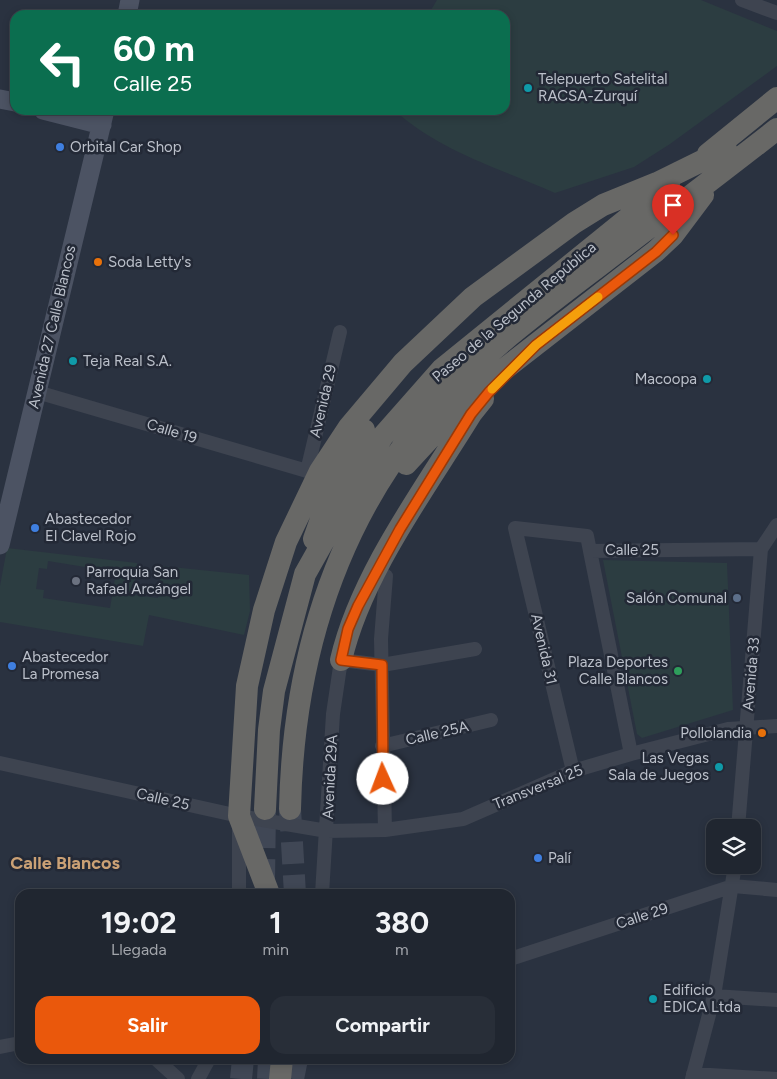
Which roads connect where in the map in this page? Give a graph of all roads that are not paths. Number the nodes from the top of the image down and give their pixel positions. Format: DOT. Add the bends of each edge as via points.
graph roads {
  1 [pos="742,0"];
  2 [pos="777,13"];
  3 [pos="777,98"];
  4 [pos="777,107"];
  5 [pos="80,115"];
  6 [pos="103,118"];
  7 [pos="777,119"];
  8 [pos="777,129"];
  9 [pos="729,153"];
  10 [pos="521,263"];
  11 [pos="512,321"];
  12 [pos="340,332"];
  13 [pos="536,345"];
  14 [pos="37,392"];
  15 [pos="307,471"];
  16 [pos="777,525"];
  17 [pos="515,528"];
  18 [pos="348,543"];
  19 [pos="0,545"];
  20 [pos="761,549"];
  21 [pos="590,550"];
  22 [pos="305,574"];
  23 [pos="386,576"];
  24 [pos="475,649"];
  25 [pos="341,660"];
  26 [pos="382,665"];
  27 [pos="491,720"];
  28 [pos="777,726"];
  29 [pos="746,727"];
  30 [pos="382,746"];
  31 [pos="631,754"];
  32 [pos="0,763"];
  33 [pos="572,771"];
  34 [pos="265,809"];
  35 [pos="290,810"];
  36 [pos="239,816"];
  37 [pos="739,819"];
  38 [pos="385,830"];
  39 [pos="327,831"];
  40 [pos="734,874"];
  41 [pos="733,886"];
  42 [pos="239,889"];
  43 [pos="267,889"];
  44 [pos="322,889"];
  45 [pos="777,890"];
  46 [pos="515,957"];
  47 [pos="714,996"];
  48 [pos="777,1000"];
  49 [pos="15,1044"];
  50 [pos="0,1047"];
  51 [pos="162,1064"];
  52 [pos="206,1064"];
  53 [pos="693,1077"];
  54 [pos="178,1079"];
  55 [pos="198,1079"];
  56 [pos="777,1079"];
  1 -- 2 [label="street"];
  3 -- 11 [label="highway, Paseo de la Segunda República"];
  4 -- 9 [label="street"];
  5 -- 6 [label="main road"];
  6 -- 14 [label="main road, Avenida 27 Calle Blancos"];
  7 -- 9 [label="street"];
  8 -- 11 [label="highway, Paseo de la Segunda República"];
  9 -- 10 [label="highway" via="603,205"];
  9 -- 13 [label="highway" via="673,235 656,252"];
  10 -- 22 [label="highway" via="402,380 376,412 335,480 320,516"];
  10 -- 36 [label="highway" via="473,297 402,363 348,427 320,471 286,542 264,610 247,686"];
  11 -- 18 [label="highway, Paseo de la Segunda República" via="394,458"];
  11 -- 22 [label="highway, Paseo de la Segunda República" via="442,369 382,437"];
  12 -- 15 [label="street, Avenida 29"];
  13 -- 18 [label="highway" via="466,399 406,464"];
  13 -- 25 [label="highway" via="471,414 400,529 358,606 348,629"];
  14 -- 15 [label="street, Calle 19"];
  14 -- 19 [label="main road, Avenida 27 Calle Blancos"];
  16 -- 20 [label="street, Avenida 33"];
  17 -- 21 [label="street, Calle 25" via="587,536"];
  17 -- 33 [label="street, Avenida 31"];
  18 -- 35 [label="highway, Paseo de la Segunda República" via="326,595 306,660 294,733"];
  20 -- 21 [label="street, Calle 25"];
  20 -- 29 [label="street, Avenida 33"];
  21 -- 31 [label="street"];
  22 -- 34 [label="highway, Paseo de la Segunda República" via="274,691"];
  23 -- 26 [label="street" via="380,640"];
  24 -- 26 [label="street"];
  25 -- 26 [label="street"];
  25 -- 39 [label="street, Avenida 29A" via="333,714"];
  26 -- 30 [label="street"];
  27 -- 30 [label="street, Calle 25A"];
  28 -- 29 [label="street, Transversal 25"];
  29 -- 31 [label="street, Transversal 25" via="728,728"];
  29 -- 37 [label="street, Avenida 33"];
  30 -- 38 [label="street"];
  31 -- 33 [label="street, Transversal 25"];
  32 -- 36 [label="street, Calle 25"];
  33 -- 38 [label="street, Transversal 25" via="462,819"];
  36 -- 39 [label="street, Calle 25"];
  36 -- 42 [label="street"];
  36 -- 43 [label="highway"];
  38 -- 39 [label="street, Transversal 25"];
  39 -- 44 [label="street, Avenida 29A"];
  40 -- 41 [label="street"];
  41 -- 45 [label="street, Calle 29"];
  41 -- 46 [label="street, Calle 29"];
  41 -- 47 [label="street"];
  47 -- 48 [label="street"];
  47 -- 53 [label="street"];
  49 -- 50 [label="street"];
  51 -- 54 [label="street"];
  52 -- 55 [label="street"];
  53 -- 56 [label="street"];
}
